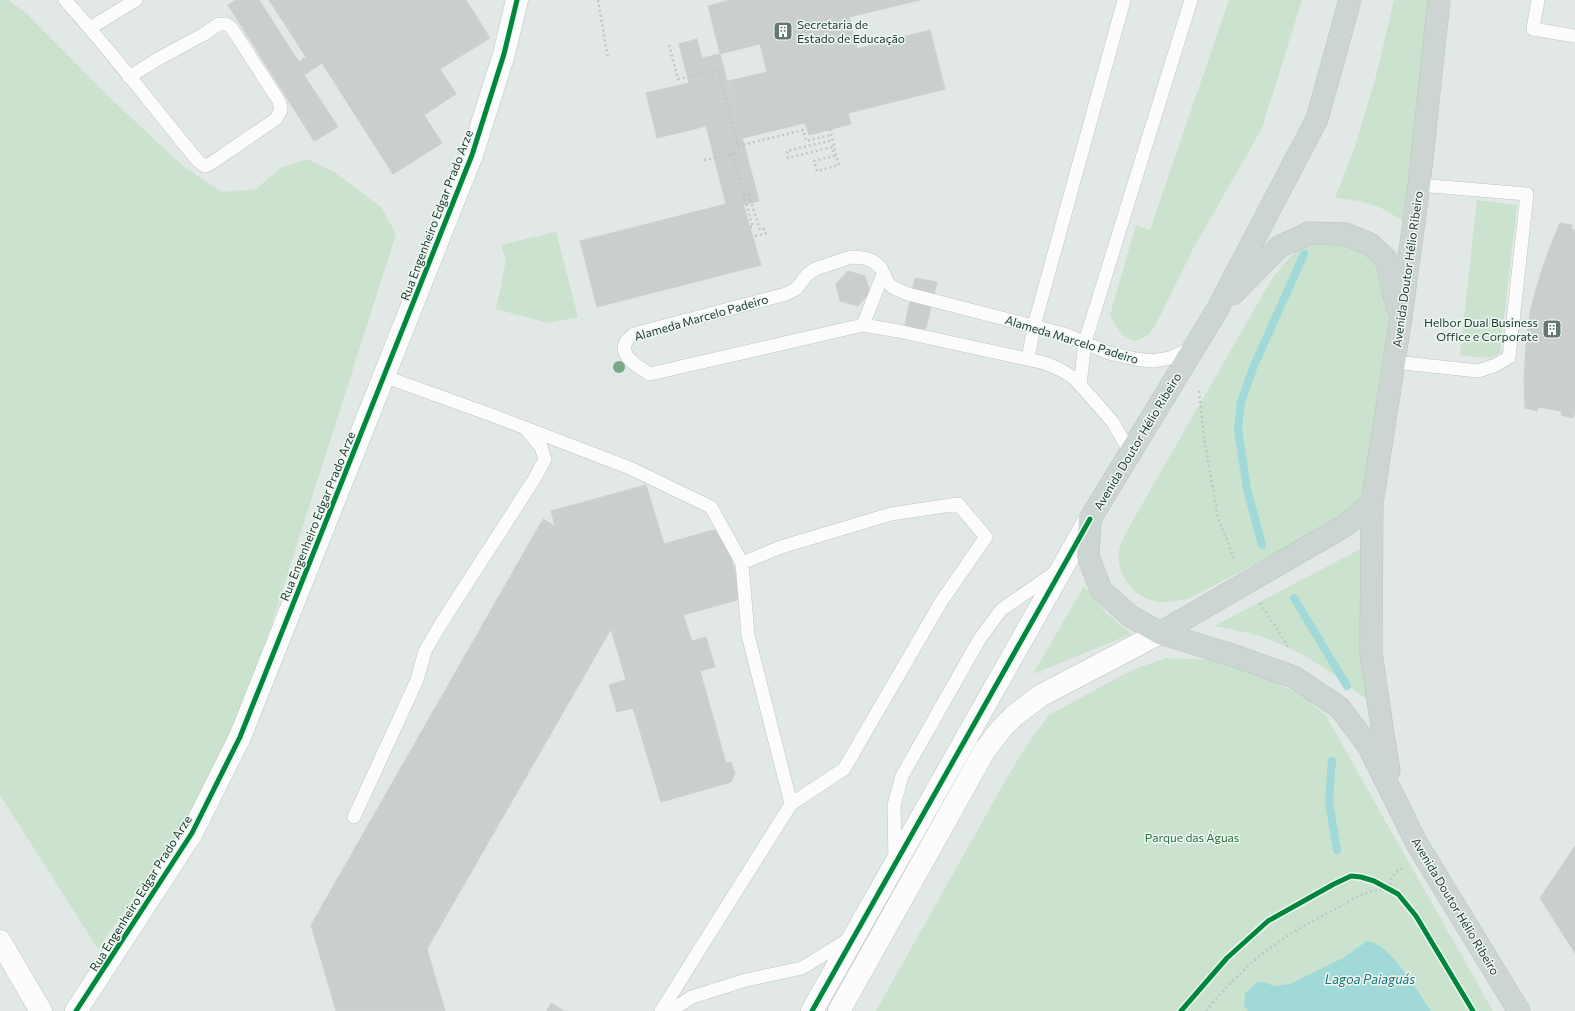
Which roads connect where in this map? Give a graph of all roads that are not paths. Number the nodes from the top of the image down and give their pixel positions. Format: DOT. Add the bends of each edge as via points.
graph roads {
  1 [pos="65,0"];
  2 [pos="136,0"];
  3 [pos="516,0"];
  4 [pos="1124,0"];
  5 [pos="1191,0"];
  6 [pos="1350,0"];
  7 [pos="1439,0"];
  8 [pos="1538,0"];
  9 [pos="90,28"];
  10 [pos="1575,36"];
  11 [pos="129,77"];
  12 [pos="1418,185"];
  13 [pos="883,274"];
  14 [pos="1217,310"];
  15 [pos="1400,324"];
  16 [pos="863,325"];
  17 [pos="1034,326"];
  18 [pos="1085,342"];
  19 [pos="1194,348"];
  20 [pos="1028,359"];
  21 [pos="1394,362"];
  22 [pos="383,376"];
  23 [pos="1080,385"];
  24 [pos="524,428"];
  25 [pos="1130,452"];
  26 [pos="1372,503"];
  27 [pos="1090,518"];
  28 [pos="742,564"];
  29 [pos="1063,567"];
  30 [pos="1160,633"];
  31 [pos="1395,799"];
  32 [pos="792,804"];
  33 [pos="354,817"];
  34 [pos="895,864"];
  35 [pos="854,936"];
  36 [pos="0,941"];
  37 [pos="41,1011"];
  38 [pos="76,1011"];
  39 [pos="661,1011"];
  40 [pos="670,1011"];
  41 [pos="812,1011"];
  42 [pos="839,1011"];
  43 [pos="1519,1011"];
  1 -- 9 [label="lane"];
  2 -- 9 [label="lane"];
  3 -- 22 [label="street, Rua Engenheiro Edgar Prado Arze" via="504,54 472,155"];
  4 -- 17 [label="lane"];
  5 -- 18 [label="lane"];
  6 -- 14 [label="main road, Avenida Doutor Hélio Ribeiro" via="1317,119"];
  7 -- 12 [label="main road, Avenida Doutor Hélio Ribeiro"];
  8 -- 10 [label="lane" via="1533,29"];
  9 -- 11 [label="lane"];
  11 -- 11 [label="lane" via="198,161 205,166 266,128 281,110 279,101 231,27 226,24 219,24"];
  12 -- 15 [label="main road, Avenida Doutor Hélio Ribeiro"];
  12 -- 21 [label="lane" via="1527,194 1509,356 1496,365 1478,371"];
  13 -- 16 [label="lane"];
  13 -- 16 [label="lane, Alameda Marcelo Padeiro" via="881,268 873,261 852,257 815,269 807,274 796,289 786,294 634,334 627,339 624,347 632,362 650,374"];
  13 -- 17 [label="lane, Alameda Marcelo Padeiro" via="894,288 908,294"];
  14 -- 15 [label="main road" via="1279,247 1308,233 1345,234 1370,244 1386,259"];
  14 -- 19 [label="main road, Avenida Doutor Hélio Ribeiro"];
  15 -- 21 [label="main road, Avenida Doutor Hélio Ribeiro"];
  16 -- 20 [label="lane, Alameda Marcelo Padeiro"];
  17 -- 18 [label="lane, Alameda Marcelo Padeiro"];
  17 -- 20 [label="lane"];
  18 -- 19 [label="lane, Alameda Marcelo Padeiro" via="1109,353 1153,361 1170,358"];
  18 -- 23 [label="lane"];
  19 -- 25 [label="main road, Avenida Doutor Hélio Ribeiro"];
  20 -- 23 [label="lane, Alameda Marcelo Padeiro" via="1061,370"];
  21 -- 26 [label="main road, Avenida Doutor Hélio Ribeiro"];
  22 -- 24 [label="lane"];
  22 -- 38 [label="street, Rua Engenheiro Edgar Prado Arze" via="240,737 192,833"];
  23 -- 25 [label="lane, Alameda Marcelo Padeiro" via="1112,421"];
  24 -- 28 [label="lane" via="630,468 711,506"];
  24 -- 33 [label="lane" via="540,447 545,459 425,651 417,680"];
  25 -- 27 [label="main road, Avenida Doutor Hélio Ribeiro"];
  26 -- 30 [label="main road" via="1346,525"];
  26 -- 31 [label="main road, Avenida Doutor Hélio Ribeiro" via="1371,652"];
  27 -- 29 [label="street"];
  27 -- 30 [label="main road, Avenida Doutor Hélio Ribeiro" via="1088,556 1101,590 1130,616"];
  28 -- 32 [label="lane" via="748,635"];
  28 -- 32 [label="lane" via="781,546 891,514 958,504 986,537 941,602 844,769"];
  29 -- 34 [label="street"];
  29 -- 34 [label="lane" via="1001,610 979,640 913,755 902,776 894,805"];
  30 -- 31 [label="main road, Avenida Doutor Hélio Ribeiro" via="1294,677 1340,708 1369,747"];
  30 -- 42 [label="street" via="1040,696 1002,728 985,750"];
  31 -- 43 [label="main road, Avenida Doutor Hélio Ribeiro" via="1425,857"];
  32 -- 39 [label="lane"];
  34 -- 35 [label="street"];
  35 -- 40 [label="lane" via="802,968 746,980 692,997"];
  35 -- 41 [label="street"];
  36 -- 37 [label="street"];
}
